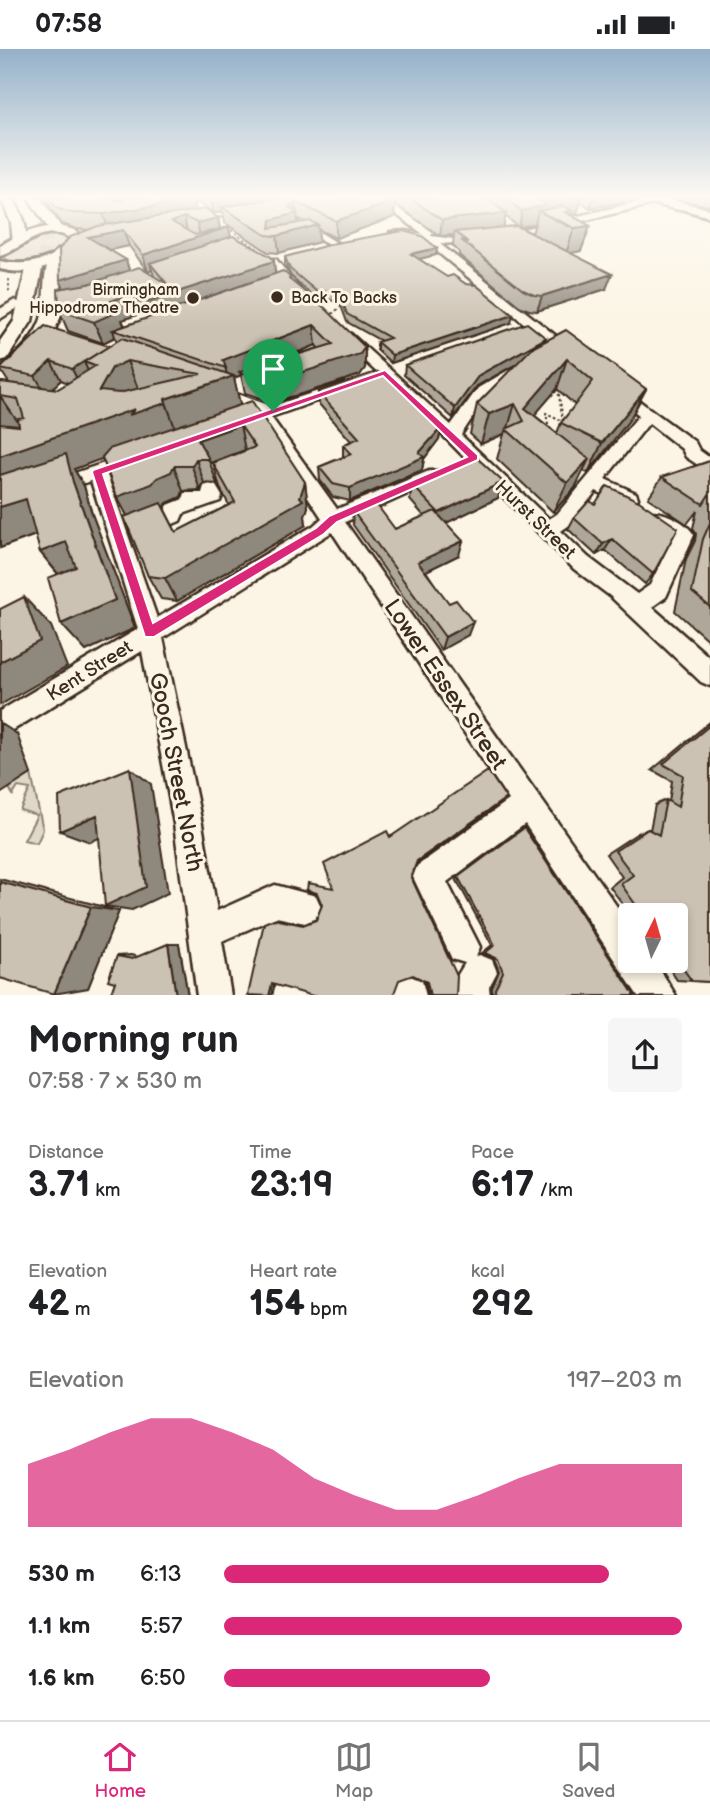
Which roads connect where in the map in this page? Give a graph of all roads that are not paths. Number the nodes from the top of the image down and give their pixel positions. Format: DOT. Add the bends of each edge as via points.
graph roads {
  1 [pos="81,240"];
  2 [pos="333,240"];
  3 [pos="435,240"];
  4 [pos="525,240"];
  5 [pos="248,245"];
  6 [pos="533,245"];
  7 [pos="317,249"];
  8 [pos="289,257"];
  9 [pos="272,261"];
  10 [pos="16,267"];
  11 [pos="306,300"];
  12 [pos="15,304"];
  13 [pos="0,315"];
  14 [pos="524,325"];
  15 [pos="336,328"];
  16 [pos="0,341"];
  17 [pos="563,349"];
  18 [pos="0,355"];
  19 [pos="579,362"];
  20 [pos="402,366"];
  21 [pos="0,370"];
  22 [pos="385,372"];
  23 [pos="0,382"];
  24 [pos="606,383"];
  25 [pos="203,387"];
  26 [pos="267,413"];
  27 [pos="648,416"];
  28 [pos="239,423"];
  29 [pos="452,436"];
  30 [pos="689,446"];
  31 [pos="710,454"];
  32 [pos="145,455"];
  33 [pos="462,463"];
  34 [pos="710,467"];
  35 [pos="97,472"];
  36 [pos="594,482"];
  37 [pos="36,493"];
  38 [pos="199,497"];
  39 [pos="333,519"];
  40 [pos="547,531"];
  41 [pos="118,537"];
  42 [pos="636,607"];
  43 [pos="150,632"];
  44 [pos="707,669"];
  45 [pos="0,725"];
  46 [pos="528,804"];
  47 [pos="306,907"];
  48 [pos="206,932"];
  49 [pos="618,935"];
  50 [pos="472,971"];
  51 [pos="643,973"];
  52 [pos="214,995"];
  53 [pos="658,995"];
  1 -- 10 [label="main road" via="46,262"];
  1 -- 23 [label="highway" via="54,267 58,316"];
  2 -- 7 [label="street" via="339,243"];
  3 -- 14 [label="street"];
  4 -- 6 [label="street"];
  5 -- 9 [label="street"];
  8 -- 9 [label="street"];
  9 -- 11 [label="street" via="282,284"];
  10 -- 12 [label="highway"];
  10 -- 18 [label="highway" via="23,321"];
  10 -- 21 [label="highway" via="38,322"];
  12 -- 13 [label="street"];
  12 -- 16 [label="highway" via="13,320"];
  14 -- 17 [label="street"];
  15 -- 22 [label="street, Hurst Street"];
  17 -- 19 [label="street"];
  17 -- 29 [label="street" via="483,391"];
  20 -- 22 [label="street"];
  22 -- 26 [label="street"];
  22 -- 29 [label="street, Hurst Street"];
  24 -- 27 [label="street"];
  25 -- 26 [label="street"];
  26 -- 28 [label="street"];
  26 -- 39 [label="street, Lower Essex Street"];
  27 -- 30 [label="street"];
  27 -- 36 [label="street"];
  29 -- 33 [label="street, Hurst Street"];
  30 -- 31 [label="street"];
  30 -- 34 [label="street"];
  32 -- 35 [label="street"];
  33 -- 39 [label="street, Kent Street"];
  33 -- 40 [label="street, Hurst Street"];
  35 -- 37 [label="street"];
  35 -- 41 [label="street, Gooch Street North"];
  36 -- 40 [label="street" via="583,508"];
  36 -- 42 [label="street" via="631,499 684,535 658,591"];
  38 -- 41 [label="street" via="175,510 173,516"];
  39 -- 43 [label="street, Kent Street"];
  39 -- 46 [label="street, Lower Essex Street"];
  40 -- 42 [label="street, Hurst Street"];
  41 -- 43 [label="street, Gooch Street North"];
  42 -- 44 [label="street, Hurst Street"];
  43 -- 45 [label="street, Kent Street"];
  43 -- 48 [label="street, Gooch Street North"];
  46 -- 49 [label="street, Lower Essex Street"];
  46 -- 50 [label="street" via="428,877"];
  47 -- 48 [label="street" via="275,901"];
  48 -- 52 [label="street, Gooch Street North"];
  51 -- 53 [label="street"];
}
